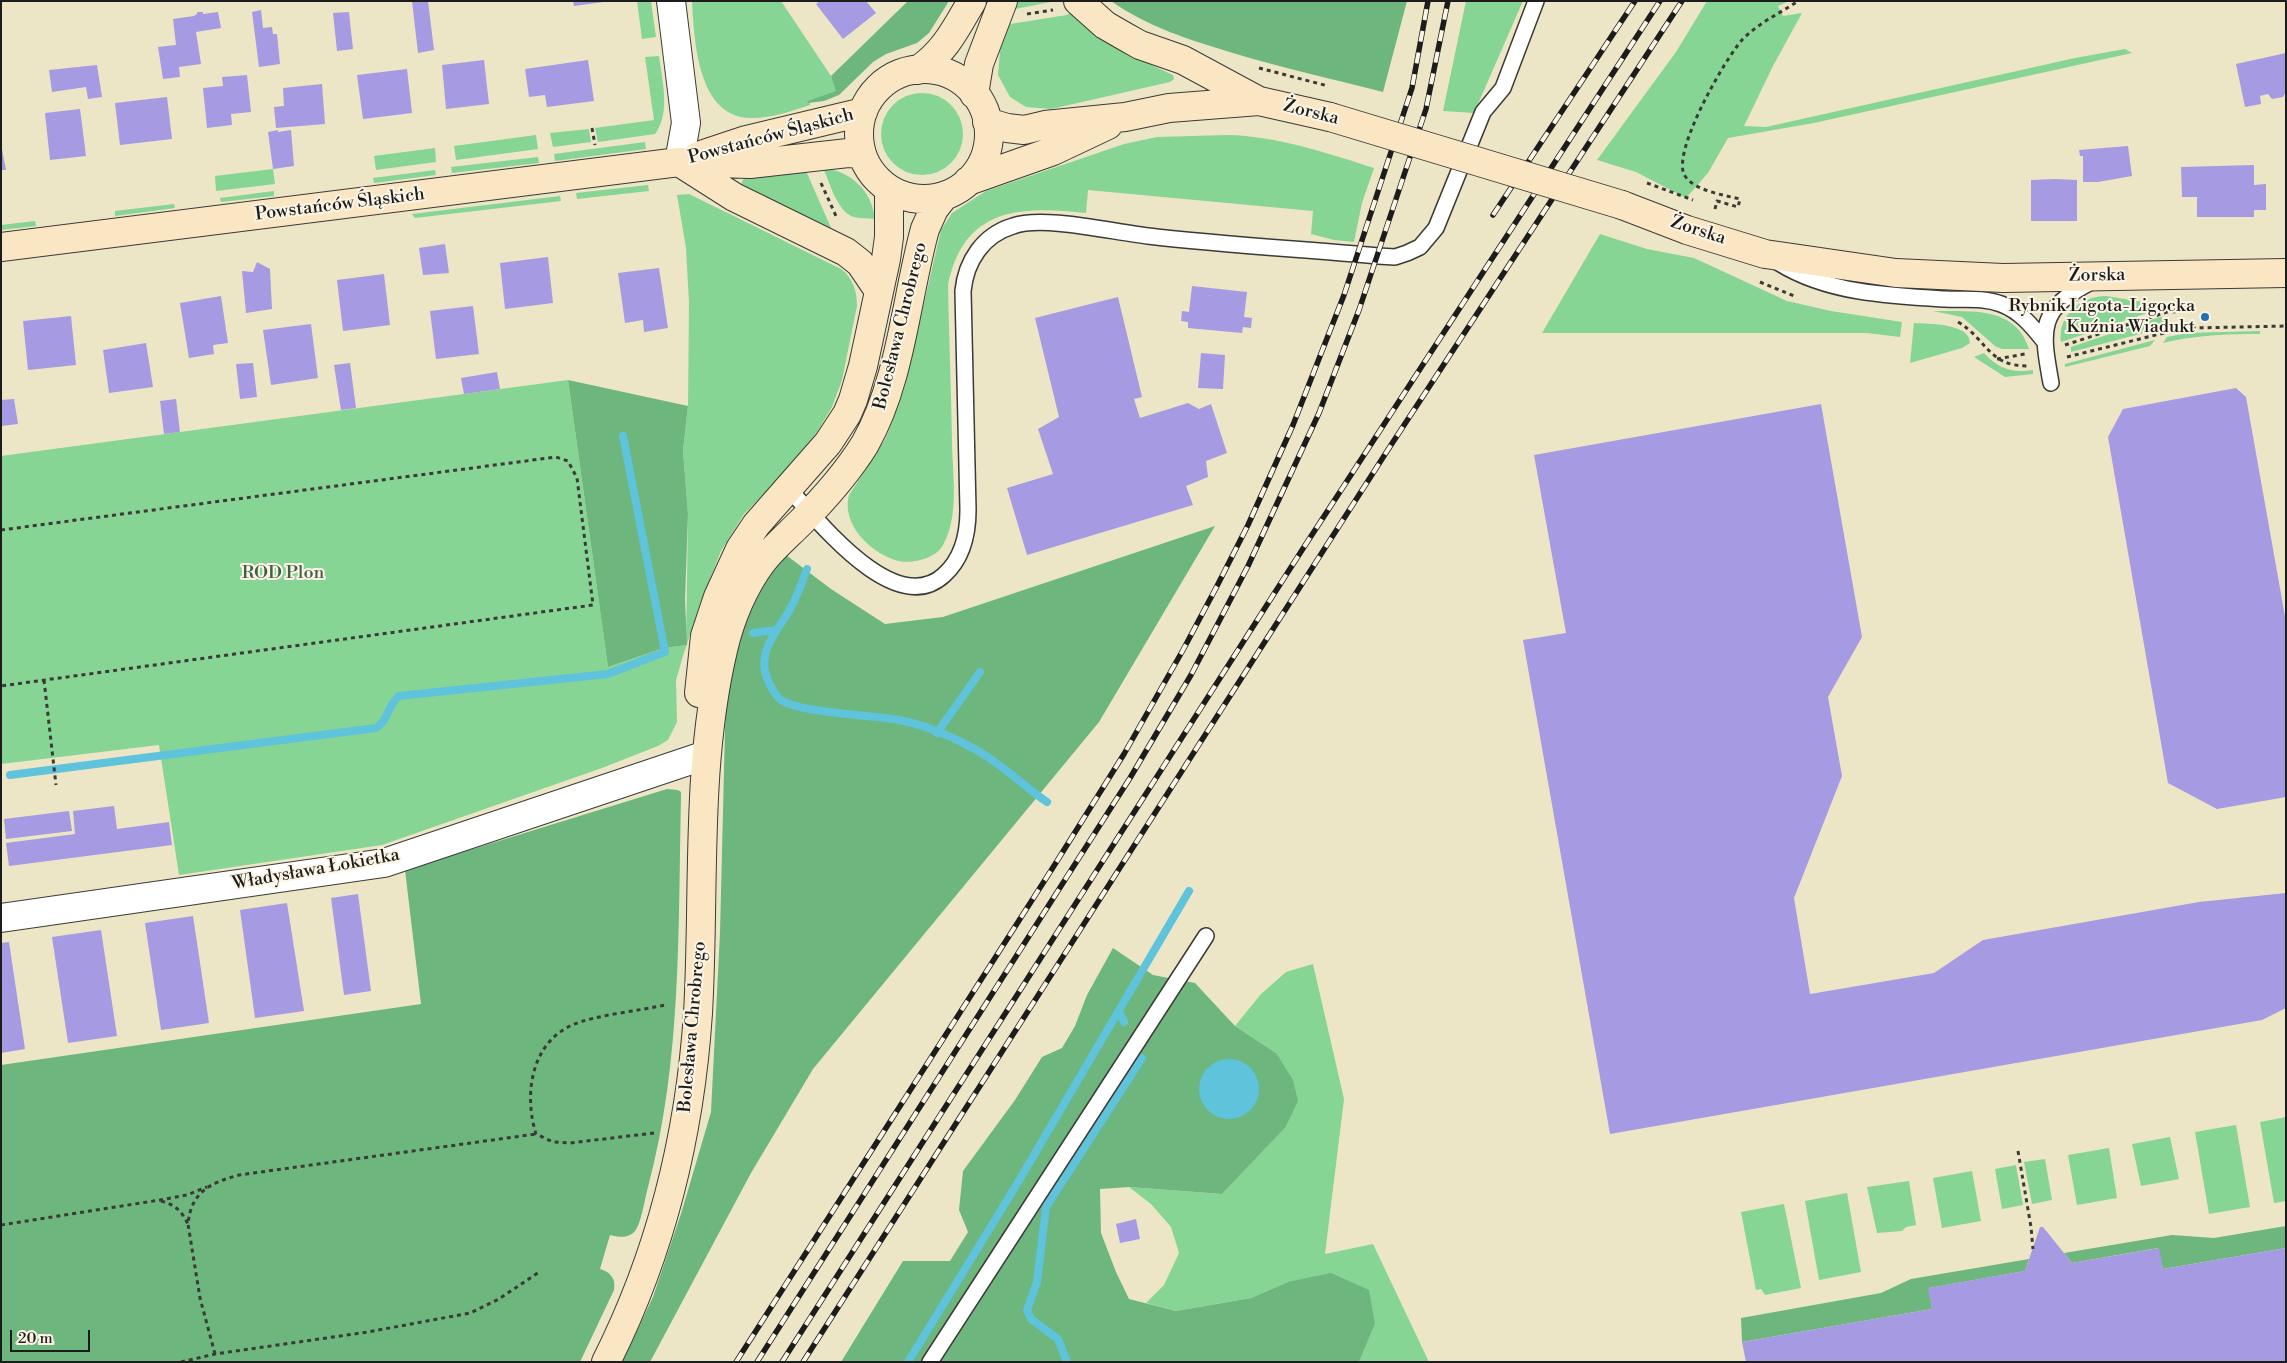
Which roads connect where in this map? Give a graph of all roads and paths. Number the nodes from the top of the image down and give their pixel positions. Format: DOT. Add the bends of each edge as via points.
graph roads {
  1 [pos="671,1"];
  2 [pos="972,1"];
  3 [pos="1536,1"];
  4 [pos="1798,1"];
  5 [pos="1066,5"];
  6 [pos="1012,8"];
  7 [pos="918,70"];
  8 [pos="974,94"];
  9 [pos="1259,101"];
  10 [pos="863,112"];
  11 [pos="1125,117"];
  12 [pos="987,122"];
  13 [pos="592,128"];
  14 [pos="595,146"];
  15 [pos="862,154"];
  16 [pos="680,162"];
  17 [pos="817,174"];
  18 [pos="968,181"];
  19 [pos="1641,181"];
  20 [pos="889,189"];
  21 [pos="944,196"];
  22 [pos="1697,202"];
  23 [pos="1706,206"];
  24 [pos="1715,209"];
  25 [pos="1723,211"];
  26 [pos="837,219"];
  27 [pos="1,247"];
  28 [pos="1765,254"];
  29 [pos="2286,273"];
  30 [pos="2104,276"];
  31 [pos="879,291"];
  32 [pos="2194,311"];
  33 [pos="2286,326"];
  34 [pos="2045,351"];
  35 [pos="2051,383"];
  36 [pos="788,488"];
  37 [pos="810,512"];
  38 [pos="1,530"];
  39 [pos="44,680"];
  40 [pos="1,686"];
  41 [pos="707,747"];
  42 [pos="56,785"];
  43 [pos="1,918"];
  44 [pos="1206,936"];
  45 [pos="665,1006"];
  46 [pos="656,1133"];
  47 [pos="536,1134"];
  48 [pos="2018,1151"];
  49 [pos="211,1185"];
  50 [pos="160,1200"];
  51 [pos="188,1224"];
  52 [pos="1,1225"];
  53 [pos="2033,1249"];
  54 [pos="539,1272"];
  55 [pos="215,1354"];
  56 [pos="181,1362"];
  57 [pos="606,1362"];
  58 [pos="930,1362"];
  1 -- 16 [label="street" via="686,123"];
  2 -- 7 [label="street" via="944,47"];
  3 -- 37 [label="lane" via="1503,88 1483,112 1436,228 1420,246 1395,257 1184,240 1041,222 1022,223 1005,229 980,247 964,280 968,510 965,541 955,562 940,579 930,584 916,586 891,581 857,560"];
  4 -- 24 [label="path" via="1769,18 1743,40 1723,66 1706,97 1682,160 1684,176 1696,186 1740,199 1738,207 1717,201"];
  5 -- 6 [label="path"];
  5 -- 9 [label="street" via="1140,45 1183,60"];
  6 -- 8 [label="street" via="980,64"];
  7 -- 8 [label="street" via="949,75"];
  7 -- 10 [label="street" via="884,83"];
  8 -- 12 [label="street"];
  9 -- 11 [label="street, Żorska" via="1169,108"];
  9 -- 28 [label="street, Żorska, bridge" via="1330,117 1622,205 1687,230"];
  10 -- 15 [label="street" via="859,130"];
  10 -- 16 [label="street, Powstańców Śląskich" via="746,140"];
  11 -- 12 [label="street, Żorska" via="1024,130"];
  11 -- 18 [label="street, Żorska" via="1053,151"];
  12 -- 18 [label="street" via="986,152"];
  13 -- 14 [label="path"];
  15 -- 16 [label="street, Powstańców Śląskich" via="750,164"];
  15 -- 20 [label="street" via="873,175"];
  16 -- 27 [label="street, Powstańców Śląskich"];
  16 -- 31 [label="street" via="734,197 846,252 860,263"];
  17 -- 26 [label="path"];
  18 -- 21 [label="street"];
  19 -- 22 [label="path"];
  20 -- 21 [label="street" via="912,198"];
  20 -- 31 [label="street, Bolesława Chrobrego" via="889,237"];
  21 -- 37 [label="street, Bolesława Chrobrego" via="925,229 898,355 884,403 851,465"];
  23 -- 24 [label="path"];
  24 -- 25 [label="path"];
  28 -- 30 [label="street, Żorska" via="1896,273 2003,278"];
  28 -- 34 [label="lane" via="1825,284 1876,293 1977,299 2000,304 2014,310 2029,323"];
  29 -- 30 [label="street, Żorska"];
  30 -- 34 [label="lane" via="2066,296 2055,308 2049,319"];
  31 -- 36 [label="street, Bolesława Chrobrego" via="863,366 847,414 824,448"];
  32 -- 34 [label="path" via="2167,312"];
  33 -- 34 [label="path" via="2192,328"];
  34 -- 34 [label="path" via="1996,359 2013,366"];
  34 -- 35 [label="lane"];
  36 -- 37 [label="lane"];
  36 -- 41 [label="street, Bolesława Chrobrego" via="756,525 740,550 709,624 702,650 698,689"];
  37 -- 41 [label="street, Bolesława Chrobrego" via="764,559 740,601 722,652"];
  38 -- 39 [label="path" via="556,457 568,461 577,478 593,605"];
  39 -- 40 [label="path"];
  39 -- 42 [label="path"];
  41 -- 43 [label="street, Władysława Łokietka" via="384,863"];
  41 -- 57 [label="street, Bolesława Chrobrego" via="698,1011 685,1123 669,1196 647,1266"];
  44 -- 58 [label="lane"];
  45 -- 47 [label="path" via="585,1021 557,1034 538,1060 530,1091"];
  46 -- 47 [label="path" via="570,1143 553,1142"];
  47 -- 49 [label="path" via="239,1176"];
  48 -- 53 [label="path"];
  49 -- 50 [label="path" via="187,1195"];
  49 -- 51 [label="path" via="196,1198 189,1212"];
  50 -- 51 [label="path" via="174,1204"];
  50 -- 52 [label="path"];
  51 -- 55 [label="path" via="200,1298"];
  54 -- 55 [label="path" via="499,1299 470,1313 368,1332"];
  55 -- 56 [label="path"];
}
